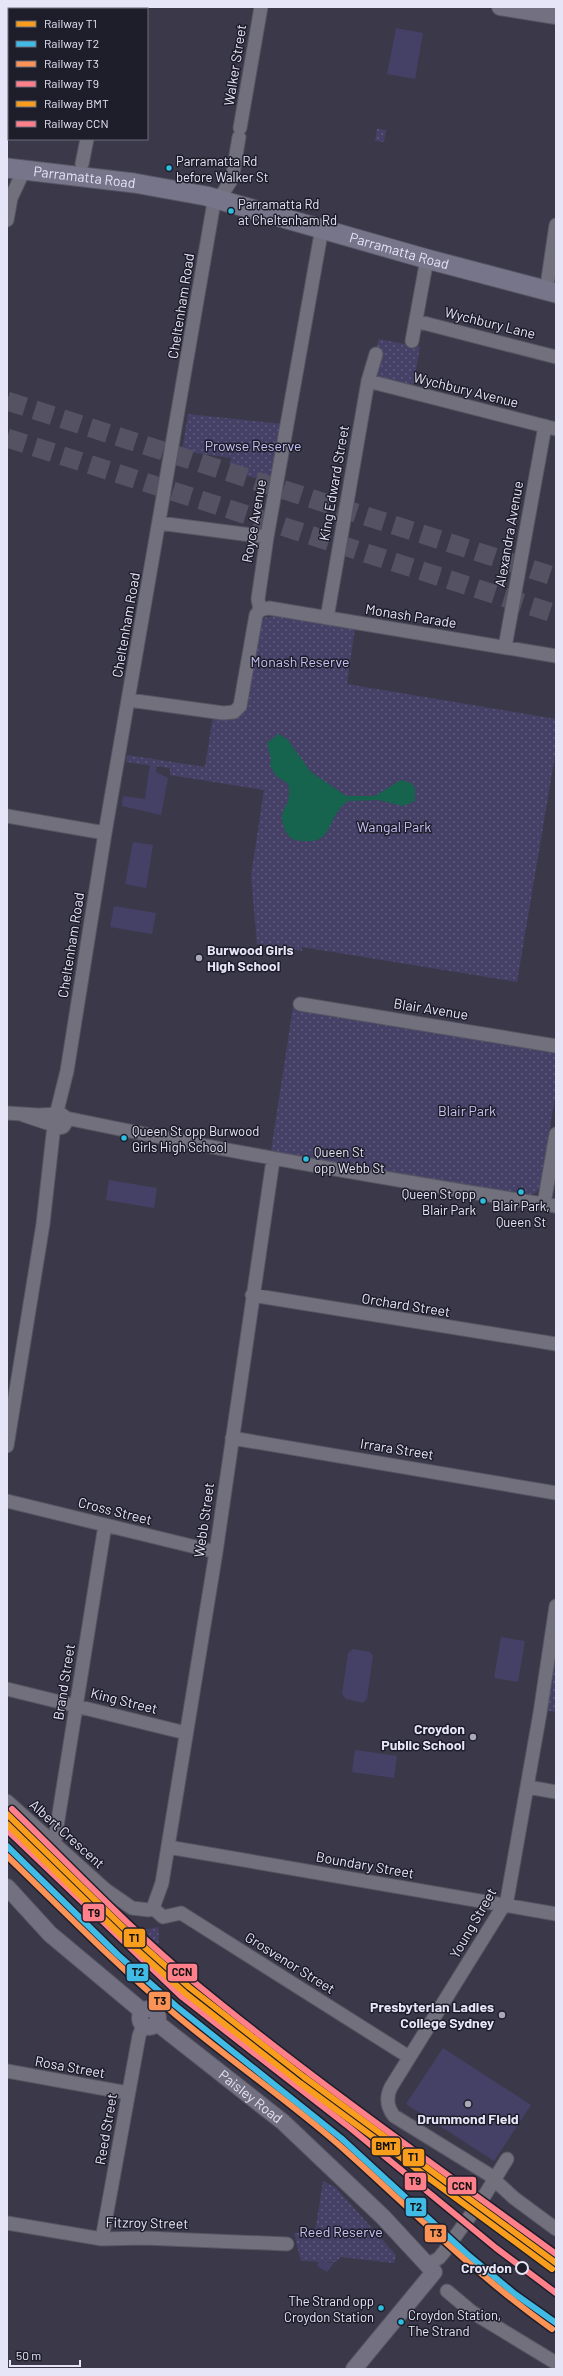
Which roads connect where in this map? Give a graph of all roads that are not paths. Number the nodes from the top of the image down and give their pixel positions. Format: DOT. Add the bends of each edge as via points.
graph roads {
  1 [pos="261,7"];
  2 [pos="500,7"];
  3 [pos="556,16"];
  4 [pos="88,140"];
  5 [pos="7,155"];
  6 [pos="82,164"];
  7 [pos="13,171"];
  8 [pos="223,194"];
  9 [pos="11,198"];
  10 [pos="7,220"];
  11 [pos="556,225"];
  12 [pos="322,228"];
  13 [pos="427,259"];
  14 [pos="553,284"];
  15 [pos="416,321"];
  16 [pos="412,341"];
  17 [pos="376,354"];
  18 [pos="556,356"];
  19 [pos="368,381"];
  20 [pos="550,428"];
  21 [pos="159,523"];
  22 [pos="267,537"];
  23 [pos="260,610"];
  24 [pos="327,618"];
  25 [pos="505,647"];
  26 [pos="556,656"];
  27 [pos="129,700"];
  28 [pos="7,816"];
  29 [pos="106,833"];
  30 [pos="300,1004"];
  31 [pos="556,1046"];
  32 [pos="7,1112"];
  33 [pos="60,1121"];
  34 [pos="556,1134"];
  35 [pos="273,1160"];
  36 [pos="550,1205"];
  37 [pos="252,1295"];
  38 [pos="556,1344"];
  39 [pos="10,1405"];
  40 [pos="232,1438"];
  41 [pos="7,1446"];
  42 [pos="556,1493"];
  43 [pos="7,1502"];
  44 [pos="105,1525"];
  45 [pos="216,1552"];
  46 [pos="556,1606"];
  47 [pos="7,1689"];
  48 [pos="76,1706"];
  49 [pos="186,1733"];
  50 [pos="528,1787"];
  51 [pos="556,1792"];
  52 [pos="7,1801"];
  53 [pos="54,1845"];
  54 [pos="168,1847"];
  55 [pos="7,1887"];
  56 [pos="504,1906"];
  57 [pos="156,1911"];
  58 [pos="556,1914"];
  59 [pos="147,2020"];
  60 [pos="409,2057"];
  61 [pos="7,2071"];
  62 [pos="128,2093"];
  63 [pos="506,2159"];
  64 [pos="495,2180"];
  65 [pos="7,2223"];
  66 [pos="556,2229"];
  67 [pos="102,2239"];
  68 [pos="287,2244"];
  69 [pos="433,2266"];
  70 [pos="447,2291"];
  71 [pos="556,2363"];
  72 [pos="340,2369"];
  73 [pos="354,2369"];
  1 -- 8 [label="street, Walker Street" via="232,179"];
  2 -- 3 [label="main road"];
  4 -- 6 [label="street"];
  5 -- 6 [label="highway, Parramatta Road"];
  6 -- 8 [label="highway, Parramatta Road" via="156,174"];
  7 -- 8 [label="highway, Parramatta Road"];
  7 -- 9 [label="street"];
  7 -- 9 [label="street"];
  8 -- 12 [label="highway, Parramatta Road"];
  8 -- 14 [label="highway, Parramatta Road" via="461,256"];
  8 -- 21 [label="street, Cheltenham Road" via="213,208"];
  9 -- 10 [label="street"];
  11 -- 14 [label="street"];
  12 -- 13 [label="highway, Parramatta Road"];
  12 -- 22 [label="street, Royce Avenue"];
  13 -- 14 [label="highway, Parramatta Road"];
  13 -- 15 [label="street"];
  15 -- 16 [label="street"];
  15 -- 18 [label="street, Wychbury Lane"];
  17 -- 19 [label="street, King Edward Street"];
  19 -- 20 [label="street, Wychbury Avenue"];
  19 -- 24 [label="street, King Edward Street"];
  20 -- 25 [label="street, Alexandra Avenue"];
  21 -- 22 [label="street"];
  21 -- 27 [label="street, Cheltenham Road"];
  22 -- 23 [label="street, Royce Avenue" via="258,599"];
  23 -- 24 [label="street, Monash Parade" via="269,608"];
  23 -- 27 [label="street, Royce Avenue" via="256,615 242,702 234,712 224,713"];
  24 -- 25 [label="street, Monash Parade"];
  25 -- 26 [label="street, Monash Parade"];
  27 -- 29 [label="street, Cheltenham Road"];
  28 -- 29 [label="street"];
  29 -- 33 [label="street, Cheltenham Road"];
  30 -- 31 [label="street, Blair Avenue"];
  32 -- 33 [label="street"];
  33 -- 35 [label="street"];
  33 -- 39 [label="street, Cheltenham Road"];
  34 -- 36 [label="street"];
  35 -- 36 [label="street"];
  35 -- 37 [label="street, Webb Street"];
  37 -- 38 [label="street, Orchard Street"];
  37 -- 40 [label="street, Webb Street"];
  39 -- 41 [label="street, Cheltenham Road"];
  40 -- 42 [label="street, Irrara Street"];
  40 -- 45 [label="street, Webb Street"];
  43 -- 44 [label="street, Cross Street"];
  44 -- 45 [label="street, Cross Street"];
  44 -- 48 [label="street, Brand Street"];
  45 -- 49 [label="street, Webb Street"];
  46 -- 50 [label="street, Young Street"];
  47 -- 48 [label="street, King Street"];
  48 -- 49 [label="street, King Street"];
  48 -- 53 [label="street, Brand Street"];
  49 -- 54 [label="street, Webb Street"];
  50 -- 51 [label="street"];
  50 -- 56 [label="street, Young Street" via="511,1886"];
  52 -- 53 [label="street, Albert Crescent"];
  53 -- 57 [label="street, Albert Crescent" via="106,1890 121,1910 143,1919 156,1918"];
  54 -- 56 [label="street, Boundary Street"];
  54 -- 57 [label="street, Webb Street" via="162,1883 164,1900"];
  55 -- 59 [label="main road, Paisley Road" via="50,1934"];
  56 -- 58 [label="street, Boundary Street"];
  56 -- 60 [label="street, Young Street"];
  57 -- 60 [label="street, Grosvenor Street" via="163,1917 181,1913"];
  59 -- 62 [label="street, Reed Street" via="139,2036"];
  59 -- 69 [label="main road, Paisley Road" via="283,2122"];
  60 -- 64 [label="street, Young Street" via="389,2091 387,2100 391,2112"];
  61 -- 62 [label="street, Rosa Street"];
  62 -- 67 [label="street, Reed Street"];
  63 -- 64 [label="street"];
  64 -- 66 [label="street" via="514,2198"];
  64 -- 69 [label="street"];
  65 -- 67 [label="street, Fitzroy Street"];
  67 -- 68 [label="street, Fitzroy Street" via="144,2238"];
  69 -- 72 [label="main road"];
  69 -- 73 [label="main road"];
  70 -- 71 [label="street" via="472,2312"];
}
